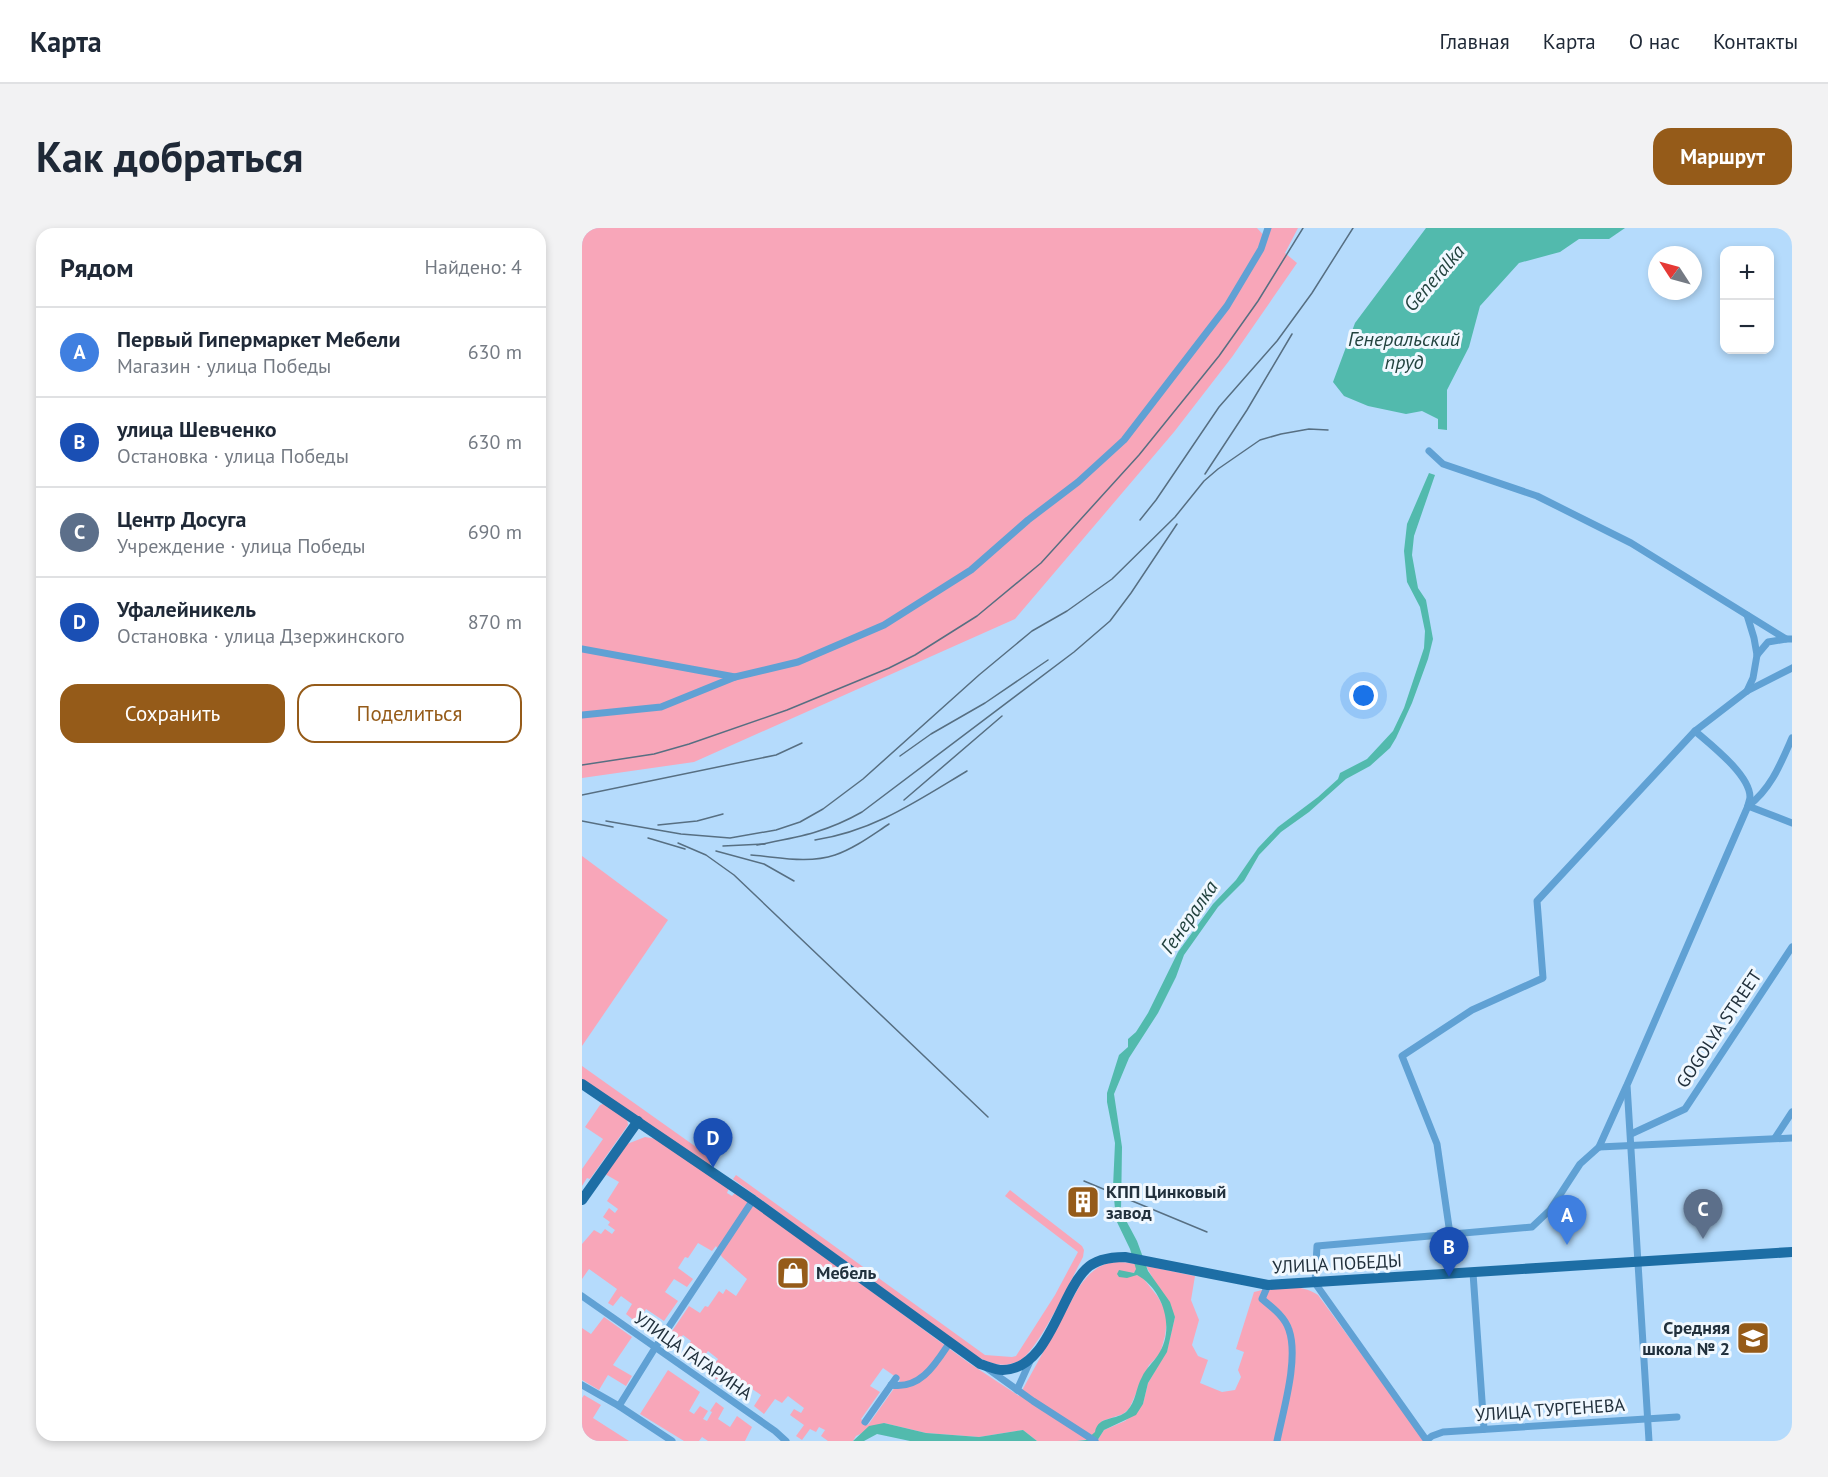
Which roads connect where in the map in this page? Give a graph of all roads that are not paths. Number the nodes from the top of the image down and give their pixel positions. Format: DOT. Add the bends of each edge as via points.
graph roads {
  1 [pos="1268,228"];
  2 [pos="1428,451"];
  3 [pos="1746,615"];
  4 [pos="1789,639"];
  5 [pos="582,649"];
  6 [pos="1757,655"];
  7 [pos="1792,669"];
  8 [pos="735,676"];
  9 [pos="1747,691"];
  10 [pos="582,716"];
  11 [pos="1695,731"];
  12 [pos="1792,738"];
  13 [pos="1748,806"];
  14 [pos="1792,823"];
  15 [pos="1792,947"];
  16 [pos="582,1084"];
  17 [pos="1627,1085"];
  18 [pos="1792,1112"];
  19 [pos="638,1121"];
  20 [pos="1631,1134"];
  21 [pos="1775,1138"];
  22 [pos="1792,1138"];
  23 [pos="1632,1146"];
  24 [pos="1599,1147"];
  25 [pos="582,1200"];
  26 [pos="753,1200"];
  27 [pos="1450,1234"];
  28 [pos="1792,1252"];
  29 [pos="1639,1262"];
  30 [pos="1473,1273"];
  31 [pos="1315,1283"];
  32 [pos="1268,1285"];
  33 [pos="582,1296"];
  34 [pos="950,1342"];
  35 [pos="655,1348"];
  36 [pos="1031,1359"];
  37 [pos="980,1364"];
  38 [pos="896,1378"];
  39 [pos="582,1385"];
  40 [pos="891,1385"];
  41 [pos="1017,1390"];
  42 [pos="619,1406"];
  43 [pos="1677,1417"];
  44 [pos="1648,1419"];
  45 [pos="865,1422"];
  46 [pos="1484,1429"];
  47 [pos="669,1440"];
  48 [pos="786,1441"];
  49 [pos="1095,1441"];
  50 [pos="1277,1441"];
  51 [pos="1427,1441"];
  52 [pos="1649,1441"];
  1 -- 8 [label="street" via="1261,249 1227,306 1124,440 1078,482 971,570 884,625 798,662"];
  2 -- 3 [label="street" via="1443,464 1537,496 1631,543"];
  3 -- 4 [label="street"];
  3 -- 6 [label="street"];
  4 -- 6 [label="street" via="1768,642"];
  5 -- 8 [label="street"];
  6 -- 9 [label="street"];
  7 -- 9 [label="street"];
  8 -- 10 [label="street" via="661,707"];
  9 -- 11 [label="street"];
  11 -- 13 [label="street" via="1724,756 1744,781 1750,795"];
  11 -- 27 [label="street" via="1537,901 1542,978 1472,1010 1402,1056 1437,1144"];
  12 -- 13 [label="street" via="1778,770 1760,797"];
  13 -- 14 [label="street"];
  13 -- 17 [label="street"];
  15 -- 20 [label="street, GOGOLYA STREET" via="1684,1109"];
  16 -- 19 [label="main road"];
  17 -- 20 [label="street"];
  17 -- 24 [label="street"];
  18 -- 21 [label="street"];
  19 -- 25 [label="main road"];
  19 -- 26 [label="main road"];
  20 -- 23 [label="street"];
  21 -- 22 [label="street"];
  21 -- 23 [label="street"];
  23 -- 24 [label="street"];
  23 -- 29 [label="street"];
  24 -- 27 [label="street" via="1580,1164 1550,1210 1532,1227"];
  26 -- 34 [label="main road"];
  26 -- 35 [label="street"];
  27 -- 31 [label="street" via="1317,1246"];
  28 -- 29 [label="main road, УЛИЦА ПОБЕДЫ"];
  29 -- 30 [label="main road, УЛИЦА ПОБЕДЫ"];
  29 -- 44 [label="street"];
  30 -- 31 [label="main road, УЛИЦА ПОБЕДЫ"];
  30 -- 46 [label="street"];
  31 -- 32 [label="main road, УЛИЦА ПОБЕДЫ"];
  31 -- 51 [label="street"];
  32 -- 36 [label="main road, УЛИЦА ПОБЕДЫ" via="1125,1257 1102,1260 1083,1273"];
  32 -- 50 [label="street" via="1262,1299 1279,1312 1289,1330 1292,1362"];
  33 -- 35 [label="street, УЛИЦА ГАГАРИНА"];
  34 -- 37 [label="main road"];
  34 -- 40 [label="street" via="927,1374"];
  35 -- 42 [label="street"];
  35 -- 48 [label="street, УЛИЦА ГАГАРИНА"];
  36 -- 37 [label="main road" via="1016,1368 1001,1370"];
  36 -- 41 [label="street"];
  37 -- 41 [label="street"];
  38 -- 40 [label="street"];
  39 -- 42 [label="street"];
  40 -- 45 [label="street"];
  41 -- 49 [label="street"];
  42 -- 47 [label="street"];
  43 -- 44 [label="street, УЛИЦА ТУРГЕНЕВА"];
  44 -- 46 [label="street, УЛИЦА ТУРГЕНЕВА"];
  44 -- 52 [label="street"];
  46 -- 51 [label="street, УЛИЦА ТУРГЕНЕВА" via="1443,1432"];
}
